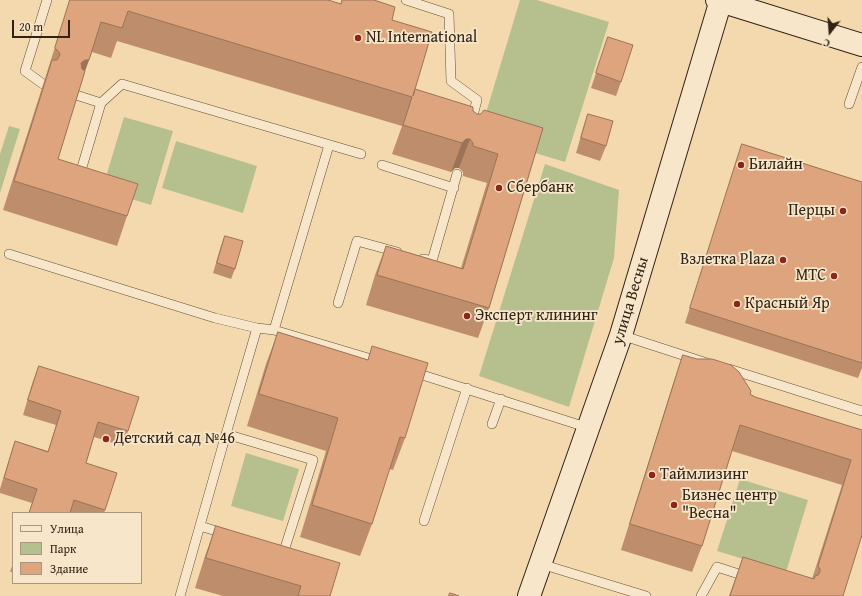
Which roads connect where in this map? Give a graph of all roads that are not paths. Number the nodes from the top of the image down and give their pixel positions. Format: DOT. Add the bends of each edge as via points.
graph roads {
  1 [pos="47,0"];
  2 [pos="406,0"];
  3 [pos="720,0"];
  4 [pos="862,45"];
  5 [pos="862,68"];
  6 [pos="43,84"];
  7 [pos="76,95"];
  8 [pos="101,103"];
  9 [pos="849,104"];
  10 [pos="470,130"];
  11 [pos="330,145"];
  12 [pos="361,154"];
  13 [pos="382,165"];
  14 [pos="80,174"];
  15 [pos="457,174"];
  16 [pos="454,188"];
  17 [pos="9,254"];
  18 [pos="338,303"];
  19 [pos="257,328"];
  20 [pos="274,330"];
  21 [pos="621,335"];
  22 [pos="385,364"];
  23 [pos="408,370"];
  24 [pos="467,388"];
  25 [pos="501,399"];
  26 [pos="862,412"];
  27 [pos="492,424"];
  28 [pos="589,428"];
  29 [pos="226,434"];
  30 [pos="424,521"];
  31 [pos="200,526"];
  32 [pos="238,538"];
  33 [pos="269,546"];
  34 [pos="541,564"];
  35 [pos="754,579"];
  36 [pos="180,596"];
  37 [pos="529,596"];
  38 [pos="646,596"];
  39 [pos="701,596"];
  1 -- 6 [label="lane" via="25,71"];
  2 -- 10 [label="lane" via="449,14 451,81 477,100"];
  3 -- 4 [label="street"];
  3 -- 21 [label="street, улица Весны"];
  5 -- 9 [label="lane"];
  7 -- 8 [label="lane"];
  8 -- 11 [label="lane" via="122,84"];
  8 -- 14 [label="lane"];
  11 -- 12 [label="lane"];
  11 -- 20 [label="lane"];
  13 -- 16 [label="lane"];
  15 -- 16 [label="lane"];
  16 -- 18 [label="lane" via="432,262 357,241"];
  17 -- 19 [label="lane" via="215,318"];
  19 -- 20 [label="lane"];
  19 -- 29 [label="lane"];
  20 -- 22 [label="lane"];
  21 -- 26 [label="lane"];
  21 -- 28 [label="street, улица Весны"];
  23 -- 24 [label="lane"];
  24 -- 25 [label="lane"];
  24 -- 30 [label="lane"];
  25 -- 27 [label="lane"];
  25 -- 28 [label="lane"];
  28 -- 34 [label="street, улица Весны"];
  29 -- 31 [label="lane"];
  29 -- 33 [label="lane" via="313,460 284,551"];
  31 -- 32 [label="lane"];
  31 -- 36 [label="lane"];
  34 -- 37 [label="street, улица Весны"];
  34 -- 38 [label="lane"];
  35 -- 39 [label="lane" via="718,567"];
}
